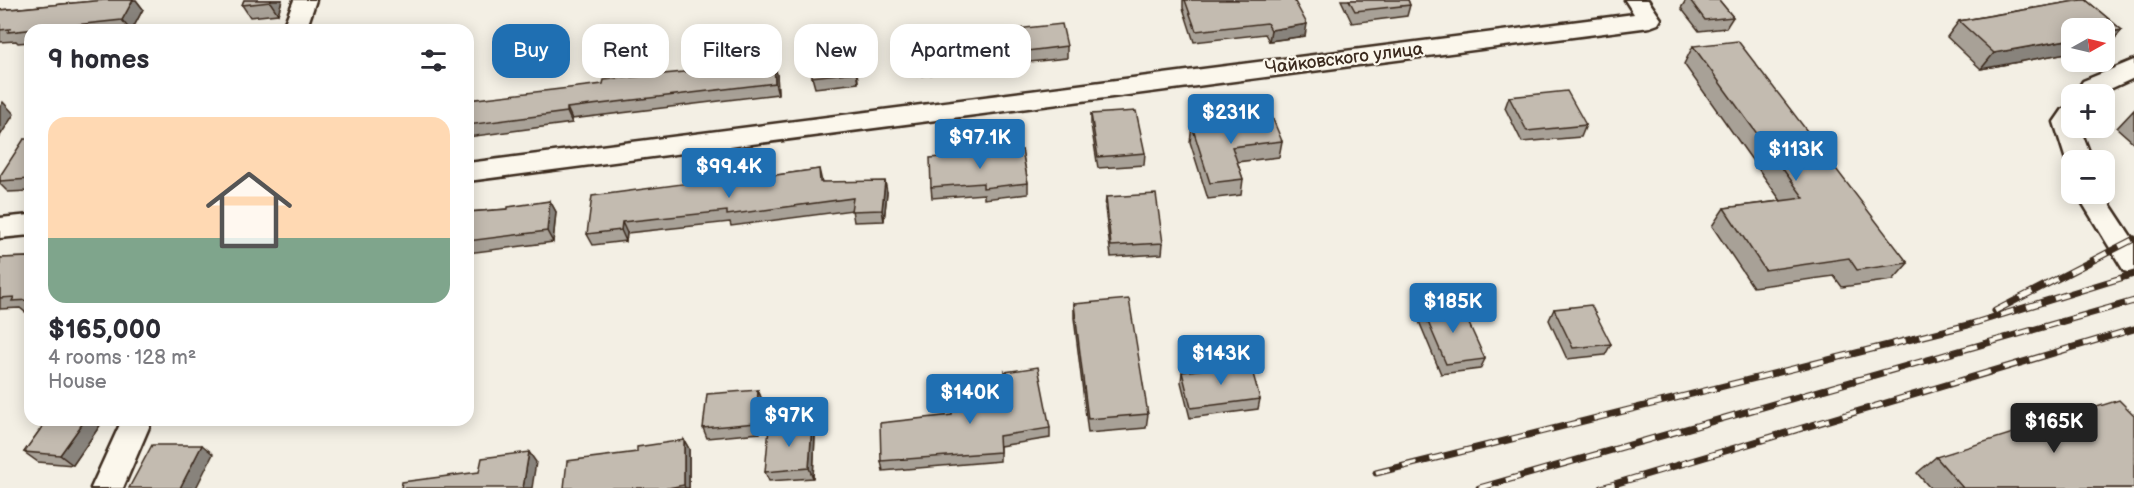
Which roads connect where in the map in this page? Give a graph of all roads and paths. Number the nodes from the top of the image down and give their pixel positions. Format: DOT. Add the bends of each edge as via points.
graph roads {
  1 [pos="305,0"];
  2 [pos="1643,9"];
  3 [pos="296,24"];
  4 [pos="2134,68"];
  5 [pos="2099,84"];
  6 [pos="474,171"];
  7 [pos="2096,204"];
  8 [pos="24,226"];
  9 [pos="0,228"];
  10 [pos="2134,263"];
  11 [pos="134,426"];
  12 [pos="108,488"];
  1 -- 3 [label="street"];
  2 -- 6 [label="street, Чайковского улица"];
  4 -- 5 [label="street"];
  7 -- 10 [label="street"];
  8 -- 9 [label="street"];
  11 -- 12 [label="street"];
}
